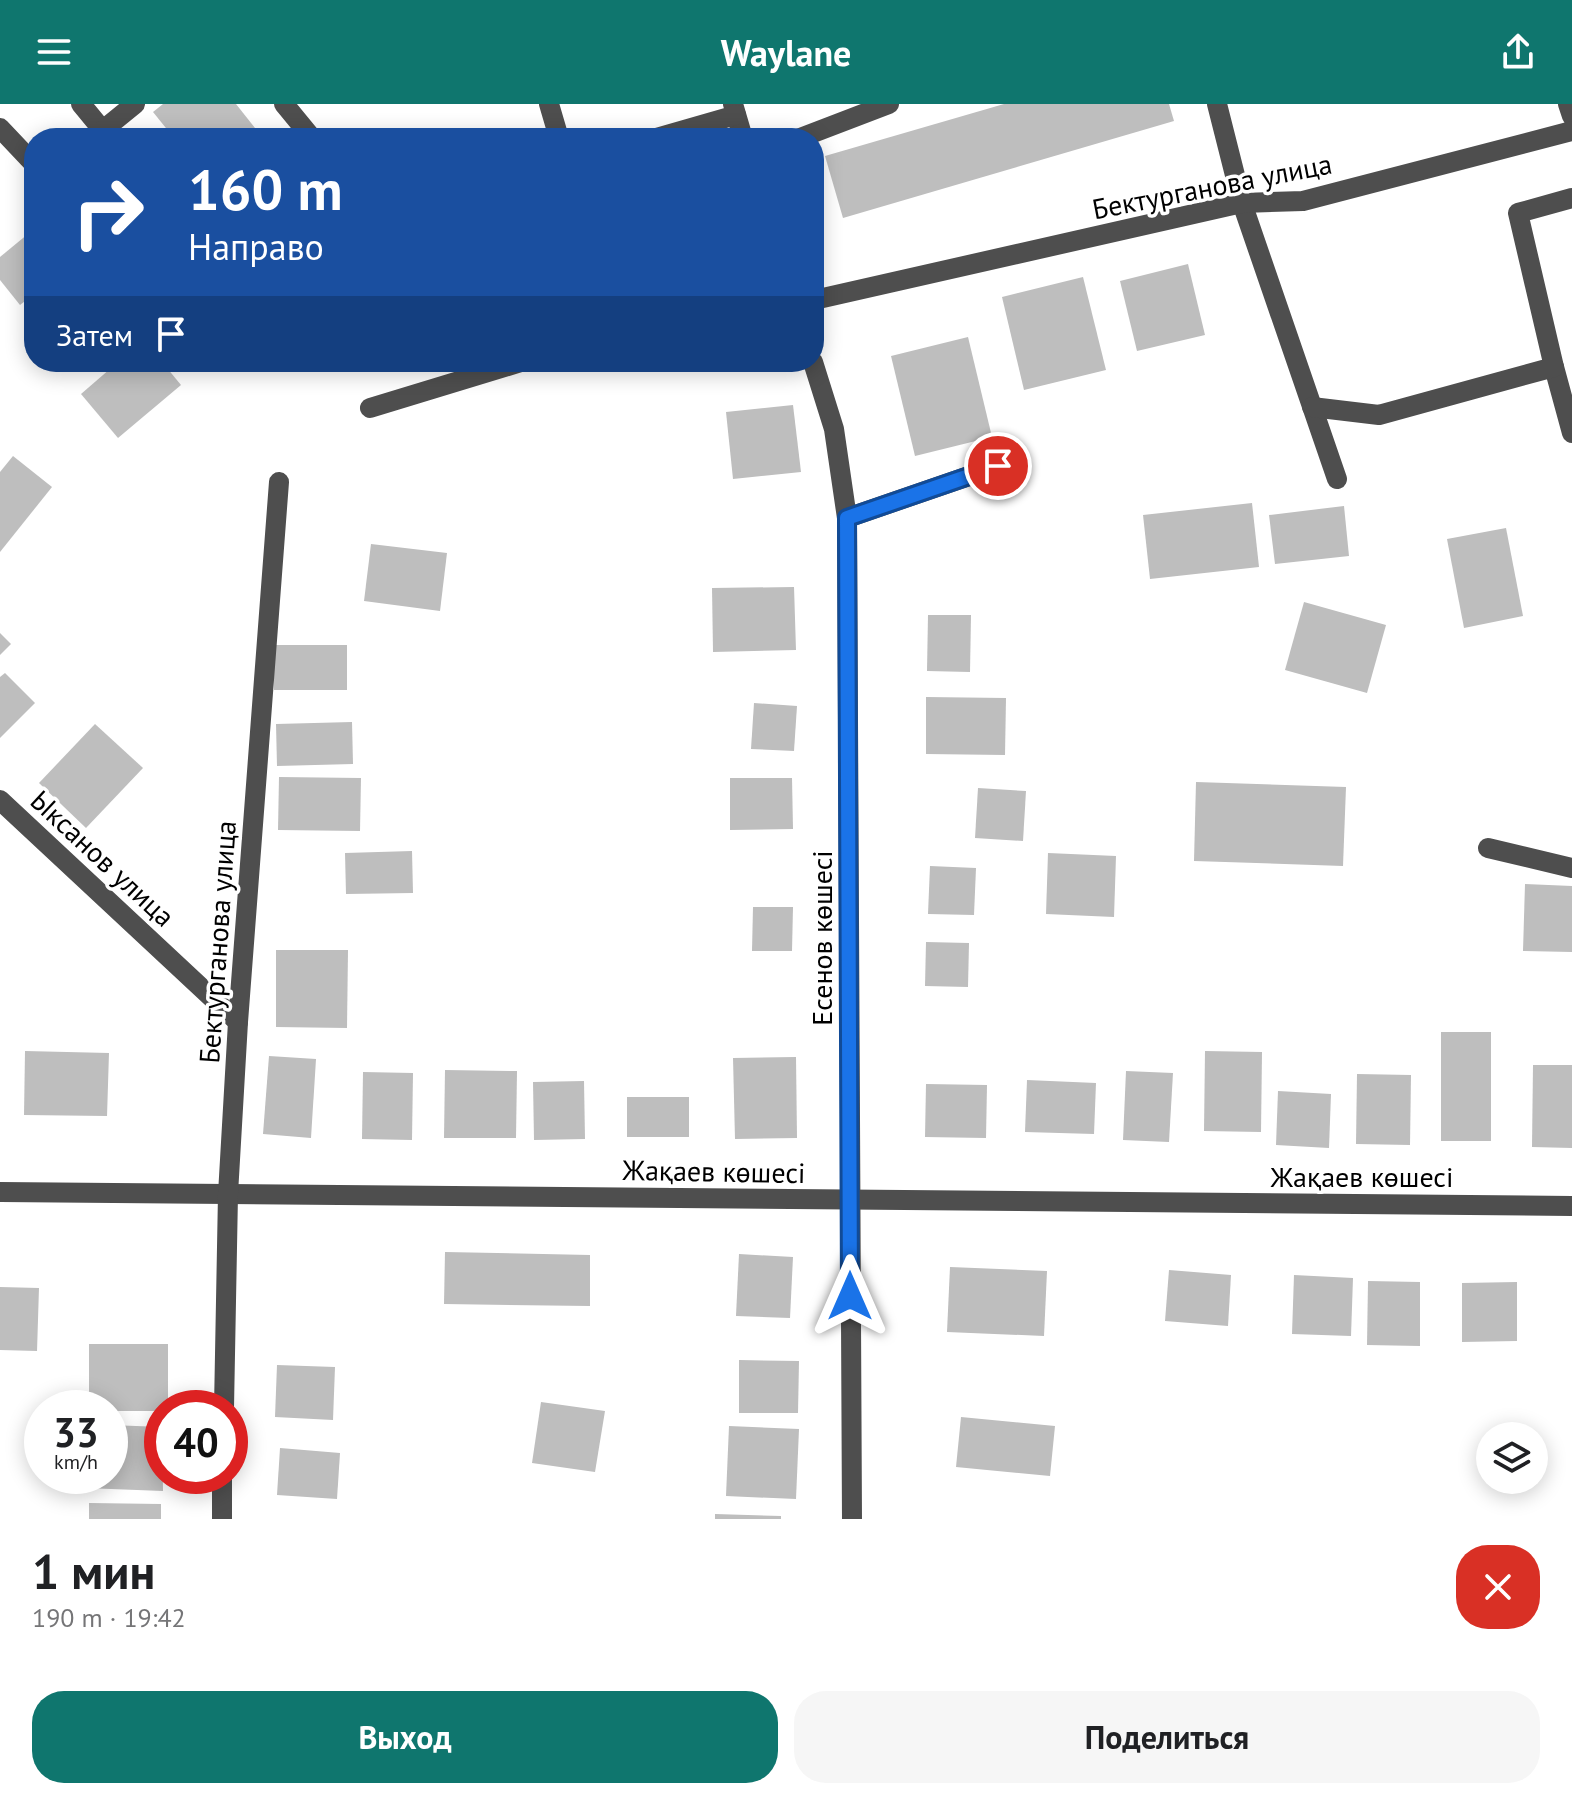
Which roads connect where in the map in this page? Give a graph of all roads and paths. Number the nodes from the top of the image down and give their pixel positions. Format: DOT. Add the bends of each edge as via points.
graph roads {
  1 [pos="81,104"];
  2 [pos="135,104"];
  3 [pos="284,104"];
  4 [pos="549,104"];
  5 [pos="889,104"];
  6 [pos="1217,104"];
  7 [pos="1568,104"];
  8 [pos="734,110"];
  9 [pos="1572,116"];
  10 [pos="0,128"];
  11 [pos="101,128"];
  12 [pos="112,128"];
  13 [pos="304,128"];
  14 [pos="556,128"];
  15 [pos="684,128"];
  16 [pos="824,129"];
  17 [pos="1572,131"];
  18 [pos="24,153"];
  19 [pos="1572,198"];
  20 [pos="1242,203"];
  21 [pos="824,298"];
  22 [pos="1554,367"];
  23 [pos="488,372"];
  24 [pos="816,372"];
  25 [pos="1312,407"];
  26 [pos="370,408"];
  27 [pos="1572,433"];
  28 [pos="998,466"];
  29 [pos="1337,479"];
  30 [pos="279,482"];
  31 [pos="847,518"];
  32 [pos="0,800"];
  33 [pos="1488,848"];
  34 [pos="1572,868"];
  35 [pos="238,1022"];
  36 [pos="0,1192"];
  37 [pos="228,1194"];
  38 [pos="849,1200"];
  39 [pos="1572,1206"];
  40 [pos="224,1390"];
  41 [pos="222,1494"];
  42 [pos="222,1519"];
  43 [pos="852,1519"];
  1 -- 11 [label="street"];
  2 -- 12 [label="street"];
  3 -- 13 [label="street"];
  4 -- 14 [label="street"];
  5 -- 16 [label="street"];
  6 -- 20 [label="street"];
  7 -- 9 [label="street"];
  8 -- 15 [label="street"];
  10 -- 18 [label="street"];
  17 -- 20 [label="street, Бектурганова улица" via="1303,201"];
  19 -- 22 [label="street" via="1518,213"];
  20 -- 21 [label="street, Бектурганова улица"];
  20 -- 25 [label="street"];
  22 -- 25 [label="street" via="1379,415"];
  22 -- 27 [label="street"];
  23 -- 26 [label="street"];
  24 -- 31 [label="street, Есенов көшесі" via="834,429"];
  25 -- 29 [label="street"];
  28 -- 31 [label="street"];
  30 -- 35 [label="street, Бектурганова улица"];
  31 -- 38 [label="street, Есенов көшесі"];
  32 -- 35 [label="street, Ыксанов улица"];
  33 -- 34 [label="street"];
  35 -- 37 [label="street, Бектурганова улица"];
  36 -- 37 [label="street, Жақаев көшесі"];
  37 -- 38 [label="street, Жақаев көшесі"];
  37 -- 40 [label="street, Бектурганова улица"];
  38 -- 39 [label="street, Жақаев көшесі"];
  38 -- 43 [label="street, Есенов көшесі"];
  41 -- 42 [label="street"];
}
